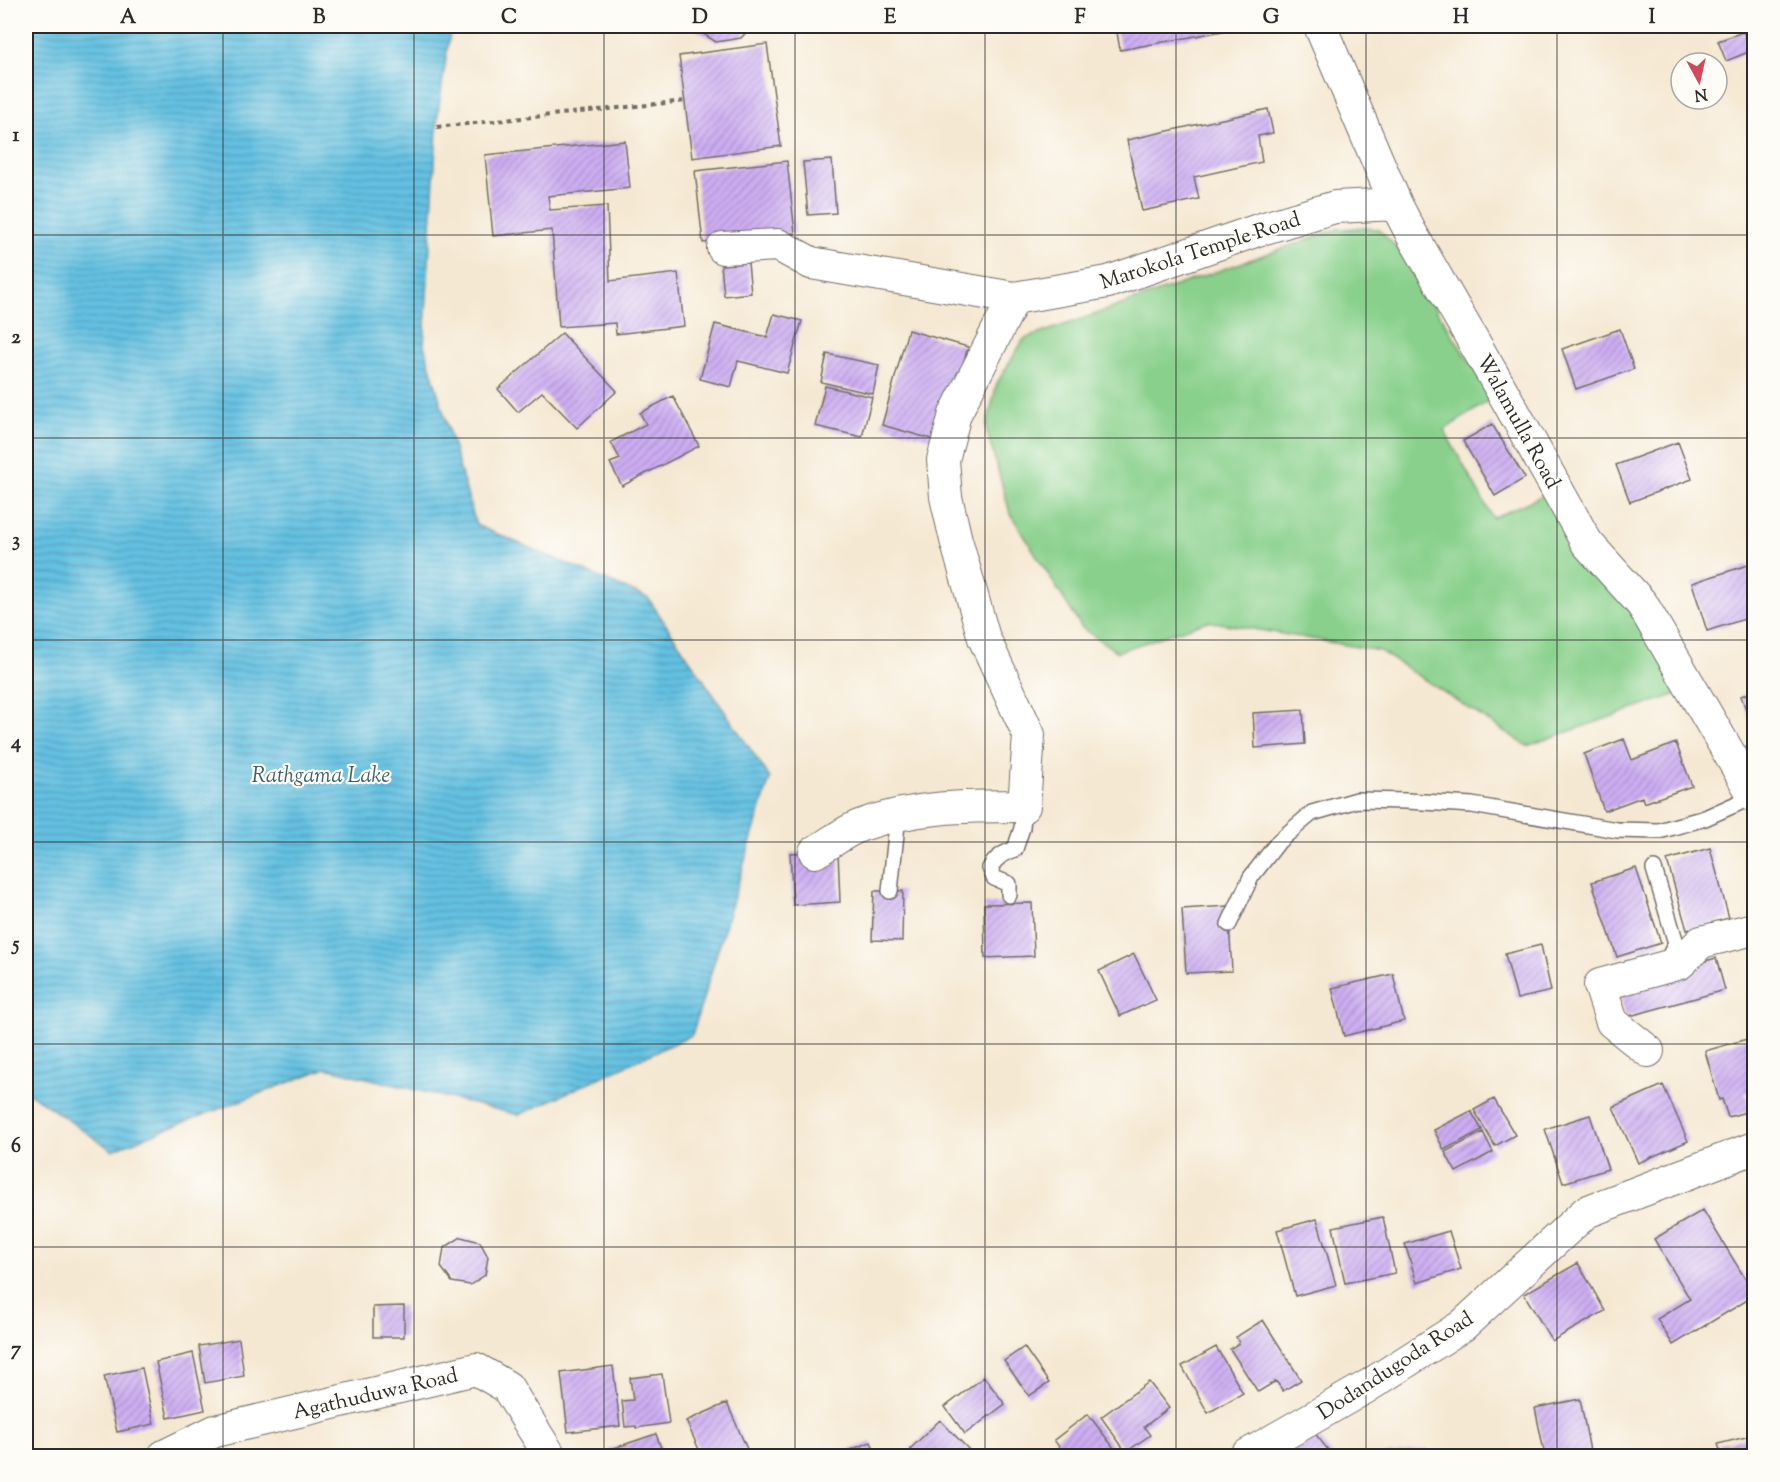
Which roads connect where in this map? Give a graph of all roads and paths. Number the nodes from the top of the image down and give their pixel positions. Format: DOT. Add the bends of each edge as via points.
graph roads {
  1 [pos="1320,26"];
  2 [pos="685,101"];
  3 [pos="437,127"];
  4 [pos="1396,204"];
  5 [pos="723,248"];
  6 [pos="1014,298"];
  7 [pos="1755,796"];
  8 [pos="1024,806"];
  9 [pos="898,815"];
  10 [pos="815,852"];
  11 [pos="1654,869"];
  12 [pos="890,891"];
  13 [pos="1009,895"];
  14 [pos="1229,924"];
  15 [pos="1755,929"];
  16 [pos="1664,967"];
  17 [pos="1648,1051"];
  18 [pos="1755,1148"];
  19 [pos="170,1455"];
  20 [pos="550,1456"];
  21 [pos="1246,1456"];
  1 -- 4 [label="street, Walamulla Road"];
  2 -- 3 [label="path"];
  4 -- 6 [label="street, Marokola Temple Road" via="1335,207 1108,282"];
  4 -- 7 [label="street, Walamulla Road" via="1587,543 1642,604"];
  5 -- 6 [label="street, Marokola Temple Road" via="778,245 811,263"];
  6 -- 8 [label="street" via="955,414 943,460 946,497 984,638 1029,735"];
  7 -- 14 [label="lane" via="1705,818 1659,831 1617,830 1472,805 1357,800 1312,813 1279,841 1251,877"];
  8 -- 9 [label="street" via="947,807"];
  8 -- 13 [label="lane" via="1015,849 994,860 990,868 994,878 1009,884"];
  9 -- 10 [label="street" via="858,827"];
  9 -- 12 [label="lane"];
  11 -- 16 [label="lane" via="1676,943"];
  15 -- 16 [label="street" via="1701,942 1680,963"];
  16 -- 17 [label="street" via="1600,985 1612,1022"];
  18 -- 21 [label="street, Dodandugoda Road" via="1586,1212 1462,1326"];
  19 -- 20 [label="street, Agathuduwa Road" via="214,1431 476,1369 507,1387"];
}
